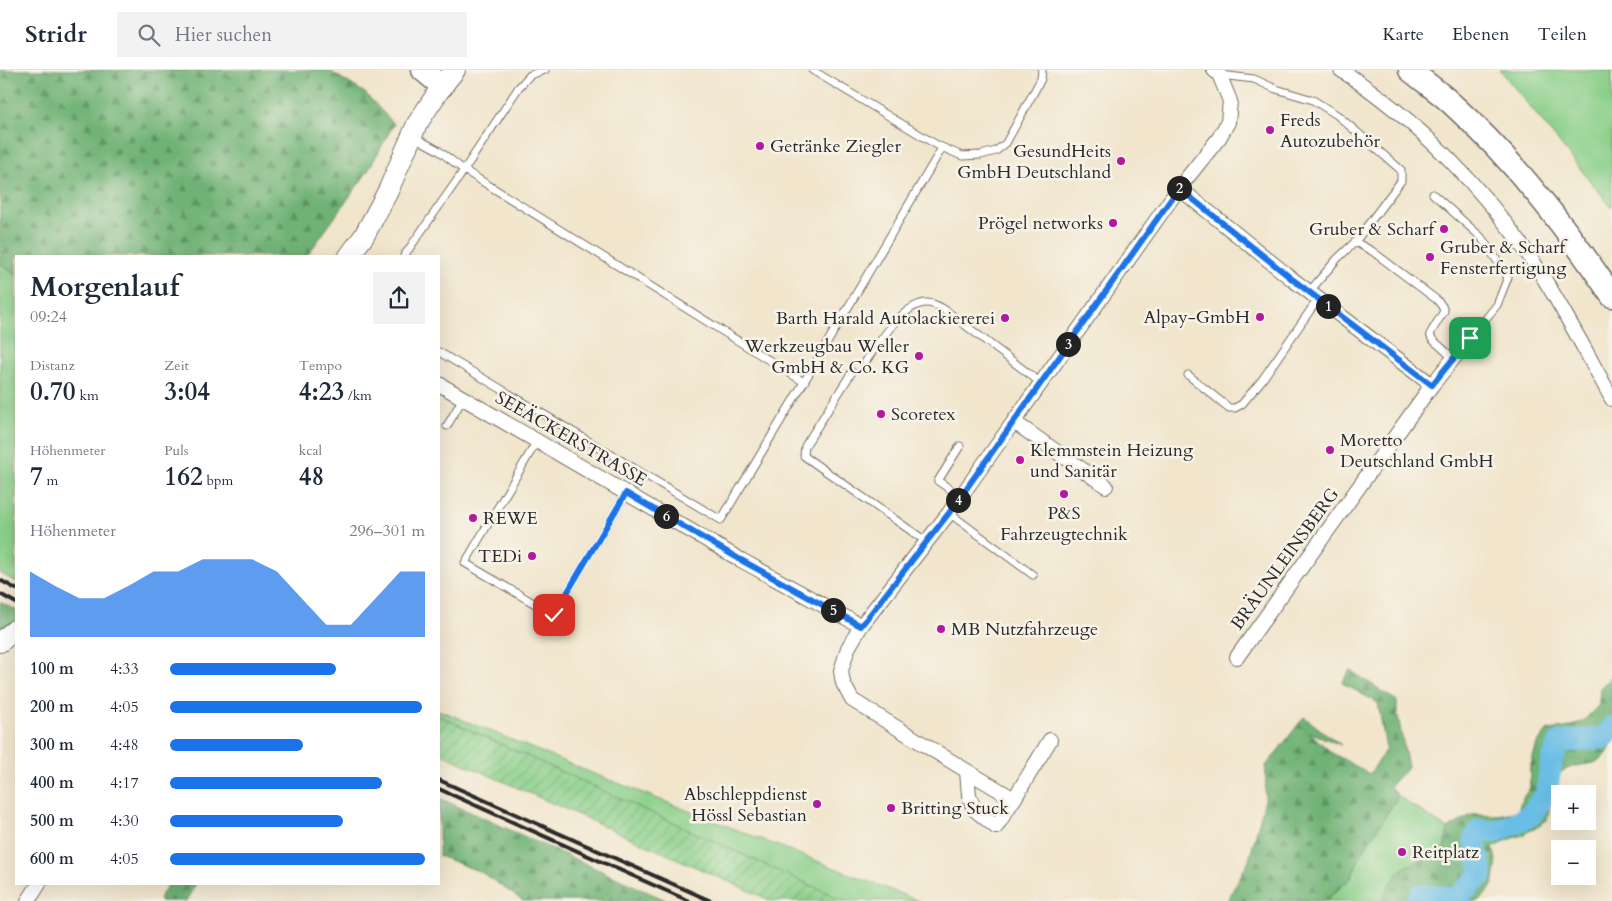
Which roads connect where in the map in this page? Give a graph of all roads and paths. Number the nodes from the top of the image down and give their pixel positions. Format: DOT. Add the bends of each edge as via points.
graph roads {
  1 [pos="423,70"];
  2 [pos="544,70"];
  3 [pos="812,70"];
  4 [pos="1042,70"];
  5 [pos="1341,70"];
  6 [pos="1391,70"];
  7 [pos="1410,70"];
  8 [pos="1216,72"];
  9 [pos="449,78"];
  10 [pos="411,136"];
  11 [pos="1489,140"];
  12 [pos="942,148"];
  13 [pos="464,170"];
  14 [pos="1179,188"];
  15 [pos="1434,194"];
  16 [pos="1355,242"];
  17 [pos="350,255"];
  18 [pos="405,255"];
  19 [pos="1314,295"];
  20 [pos="1612,296"];
  21 [pos="1470,338"];
  22 [pos="440,353"];
  23 [pos="1454,358"];
  24 [pos="866,361"];
  25 [pos="852,372"];
  26 [pos="1188,375"];
  27 [pos="804,382"];
  28 [pos="1040,383"];
  29 [pos="440,385"];
  30 [pos="1432,385"];
  31 [pos="464,398"];
  32 [pos="1612,398"];
  33 [pos="1014,422"];
  34 [pos="447,426"];
  35 [pos="537,441"];
  36 [pos="960,446"];
  37 [pos="1106,486"];
  38 [pos="626,493"];
  39 [pos="960,496"];
  40 [pos="949,513"];
  41 [pos="927,542"];
  42 [pos="1034,575"];
  43 [pos="554,615"];
  44 [pos="548,626"];
  45 [pos="861,626"];
  46 [pos="15,630"];
  47 [pos="0,642"];
  48 [pos="1238,657"];
  49 [pos="1050,740"];
  50 [pos="967,771"];
  51 [pos="1014,799"];
  52 [pos="38,885"];
  53 [pos="28,901"];
  1 -- 9 [label="main road"];
  2 -- 13 [label="lane" via="530,76 519,87"];
  3 -- 12 [label="lane"];
  4 -- 12 [label="lane" via="1041,79 1015,129 996,151 962,156"];
  5 -- 32 [label="street" via="1413,124 1497,212 1534,264"];
  6 -- 11 [label="main road"];
  7 -- 11 [label="main road"];
  8 -- 14 [label="street" via="1230,101 1228,122"];
  8 -- 16 [label="lane" via="1254,79 1313,100 1337,115 1401,170 1401,181"];
  9 -- 10 [label="main road"];
  10 -- 13 [label="lane" via="438,150"];
  10 -- 17 [label="main road" via="388,191"];
  11 -- 20 [label="main road" via="1577,244"];
  12 -- 27 [label="lane"];
  13 -- 18 [label="lane"];
  13 -- 27 [label="lane"];
  14 -- 19 [label="street"];
  14 -- 28 [label="street"];
  15 -- 21 [label="lane" via="1481,237 1508,276 1497,305"];
  16 -- 19 [label="lane" via="1337,258"];
  16 -- 23 [label="lane" via="1437,300 1444,311 1430,334"];
  19 -- 26 [label="lane" via="1262,380 1242,404 1229,408"];
  19 -- 30 [label="street"];
  21 -- 23 [label="street, BRÄUNLEINSBERG"];
  22 -- 27 [label="lane" via="721,520"];
  23 -- 30 [label="street, BRÄUNLEINSBERG"];
  24 -- 28 [label="lane" via="898,319 919,304 934,304"];
  25 -- 41 [label="lane" via="805,446 804,456"];
  28 -- 33 [label="street"];
  29 -- 31 [label="street, SEEÄCKERSTRASSE"];
  30 -- 48 [label="street, BRÄUNLEINSBERG"];
  31 -- 34 [label="lane"];
  31 -- 35 [label="street, SEEÄCKERSTRASSE"];
  33 -- 37 [label="street"];
  33 -- 39 [label="street"];
  35 -- 38 [label="street, SEEÄCKERSTRASSE"];
  35 -- 43 [label="lane" via="465,563"];
  36 -- 39 [label="lane" via="938,481"];
  38 -- 43 [label="lane"];
  38 -- 45 [label="street, SEEÄCKERSTRASSE"];
  39 -- 40 [label="street"];
  40 -- 41 [label="street"];
  40 -- 42 [label="lane"];
  41 -- 45 [label="street"];
  43 -- 44 [label="lane"];
  45 -- 50 [label="street" via="848,648 841,670 843,683 852,700"];
  46 -- 47 [label="main road"];
  49 -- 51 [label="street"];
  50 -- 51 [label="street"];
  50 -- 51 [label="street" via="974,809 996,826"];
  52 -- 53 [label="street"];
}
